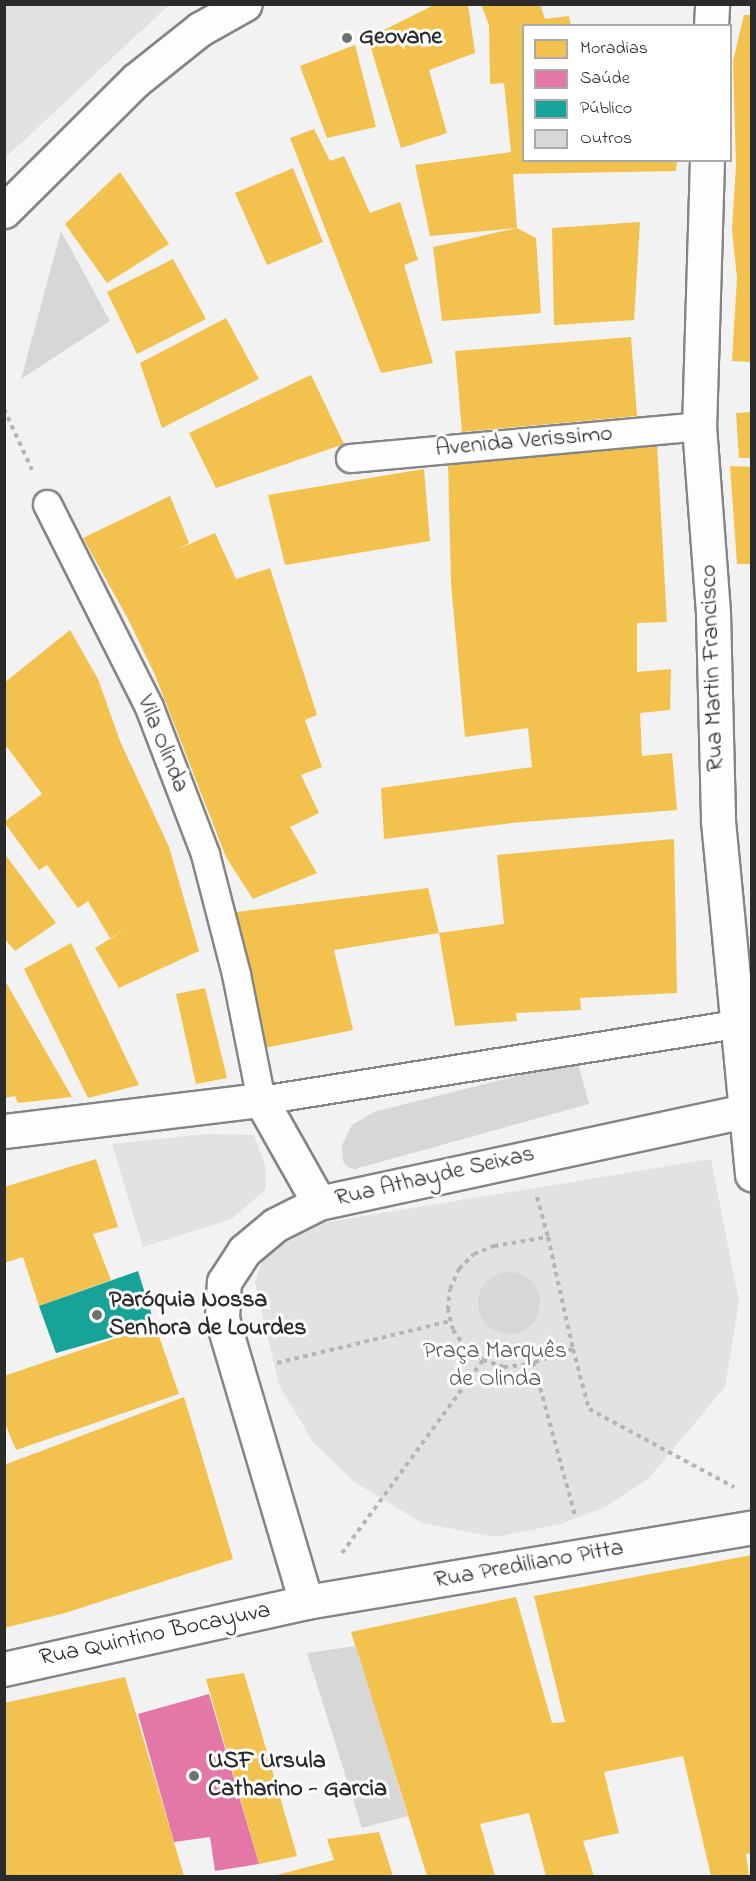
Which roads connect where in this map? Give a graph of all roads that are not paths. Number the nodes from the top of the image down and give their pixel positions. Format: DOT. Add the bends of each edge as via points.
graph roads {
  1 [pos="245,4"];
  2 [pos="712,4"];
  3 [pos="711,24"];
  4 [pos="707,162"];
  5 [pos="4,211"];
  6 [pos="699,426"];
  7 [pos="350,458"];
  8 [pos="47,504"];
  9 [pos="744,1022"];
  10 [pos="261,1100"];
  11 [pos="744,1111"];
  12 [pos="4,1131"];
  13 [pos="752,1174"];
  14 [pos="319,1203"];
  15 [pos="752,1527"];
  16 [pos="306,1602"];
  17 [pos="4,1669"];
  1 -- 5 [label="street" via="200,30 136,80"];
  2 -- 3 [label="street"];
  4 -- 6 [label="street, Rua Martin Francisco"];
  6 -- 7 [label="lane, Avenida Verissimo"];
  6 -- 9 [label="street, Rua Martin Francisco" via="713,613 718,821"];
  8 -- 10 [label="lane, Vila Olinda" via="149,707 205,854 236,974"];
  9 -- 10 [label="lane"];
  9 -- 11 [label="street, Rua Martin Francisco"];
  10 -- 12 [label="street"];
  10 -- 14 [label="street, Rua Athayde Seixas"];
  11 -- 13 [label="street, Rua Martin Francisco"];
  11 -- 14 [label="street, Rua Athayde Seixas"];
  14 -- 16 [label="street" via="275,1225 244,1251 224,1282 222,1318"];
  15 -- 16 [label="street, Rua Prediliano Pitta"];
  16 -- 17 [label="street, Rua Quintino Bocayuva"];
}
